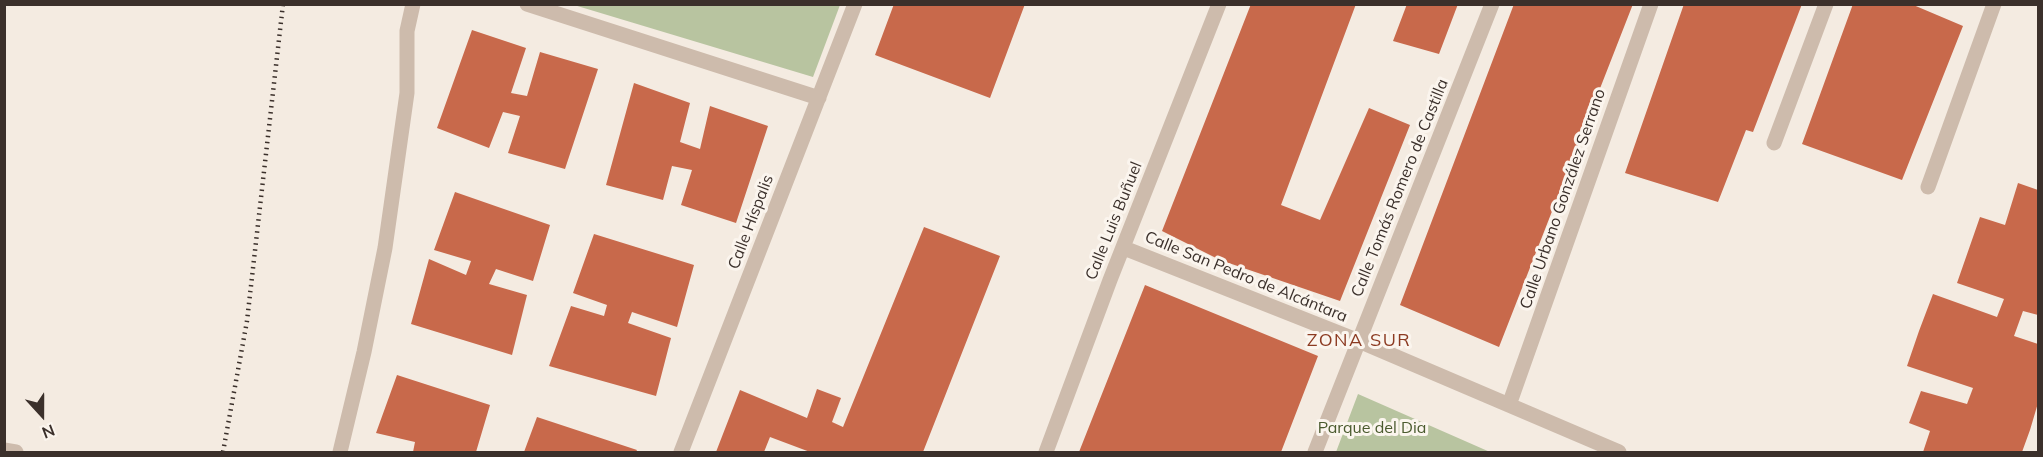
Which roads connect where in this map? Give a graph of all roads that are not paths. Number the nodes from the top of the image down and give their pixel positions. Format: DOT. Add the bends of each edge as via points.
graph roads {
  1 [pos="413,4"];
  2 [pos="527,4"];
  3 [pos="855,4"];
  4 [pos="1219,4"];
  5 [pos="1492,4"];
  6 [pos="1651,4"];
  7 [pos="1826,4"];
  8 [pos="1994,4"];
  9 [pos="819,98"];
  10 [pos="1774,143"];
  11 [pos="1928,187"];
  12 [pos="1124,248"];
  13 [pos="1359,341"];
  14 [pos="1509,405"];
  15 [pos="4,450"];
  16 [pos="16,453"];
  17 [pos="340,453"];
  18 [pos="681,453"];
  19 [pos="1046,453"];
  20 [pos="1315,453"];
  21 [pos="1619,453"];
  1 -- 17 [label="street" via="407,31 407,93 385,248"];
  2 -- 9 [label="street"];
  3 -- 9 [label="street, Calle Híspalis"];
  4 -- 12 [label="street, Calle Luis Buñuel"];
  5 -- 13 [label="street, Calle Tomás Romero de Castilla"];
  6 -- 14 [label="street, Calle Urbano González Serrano"];
  7 -- 10 [label="street"];
  8 -- 11 [label="street"];
  9 -- 18 [label="street, Calle Híspalis"];
  12 -- 13 [label="street, Calle San Pedro de Alcántara"];
  12 -- 19 [label="street, Calle Luis Buñuel"];
  13 -- 14 [label="street, Calle San Pedro de Alcántara"];
  13 -- 20 [label="street, Calle Tomás Romero de Castilla"];
  14 -- 21 [label="street, Calle San Pedro de Alcántara"];
  15 -- 16 [label="street"];
}
